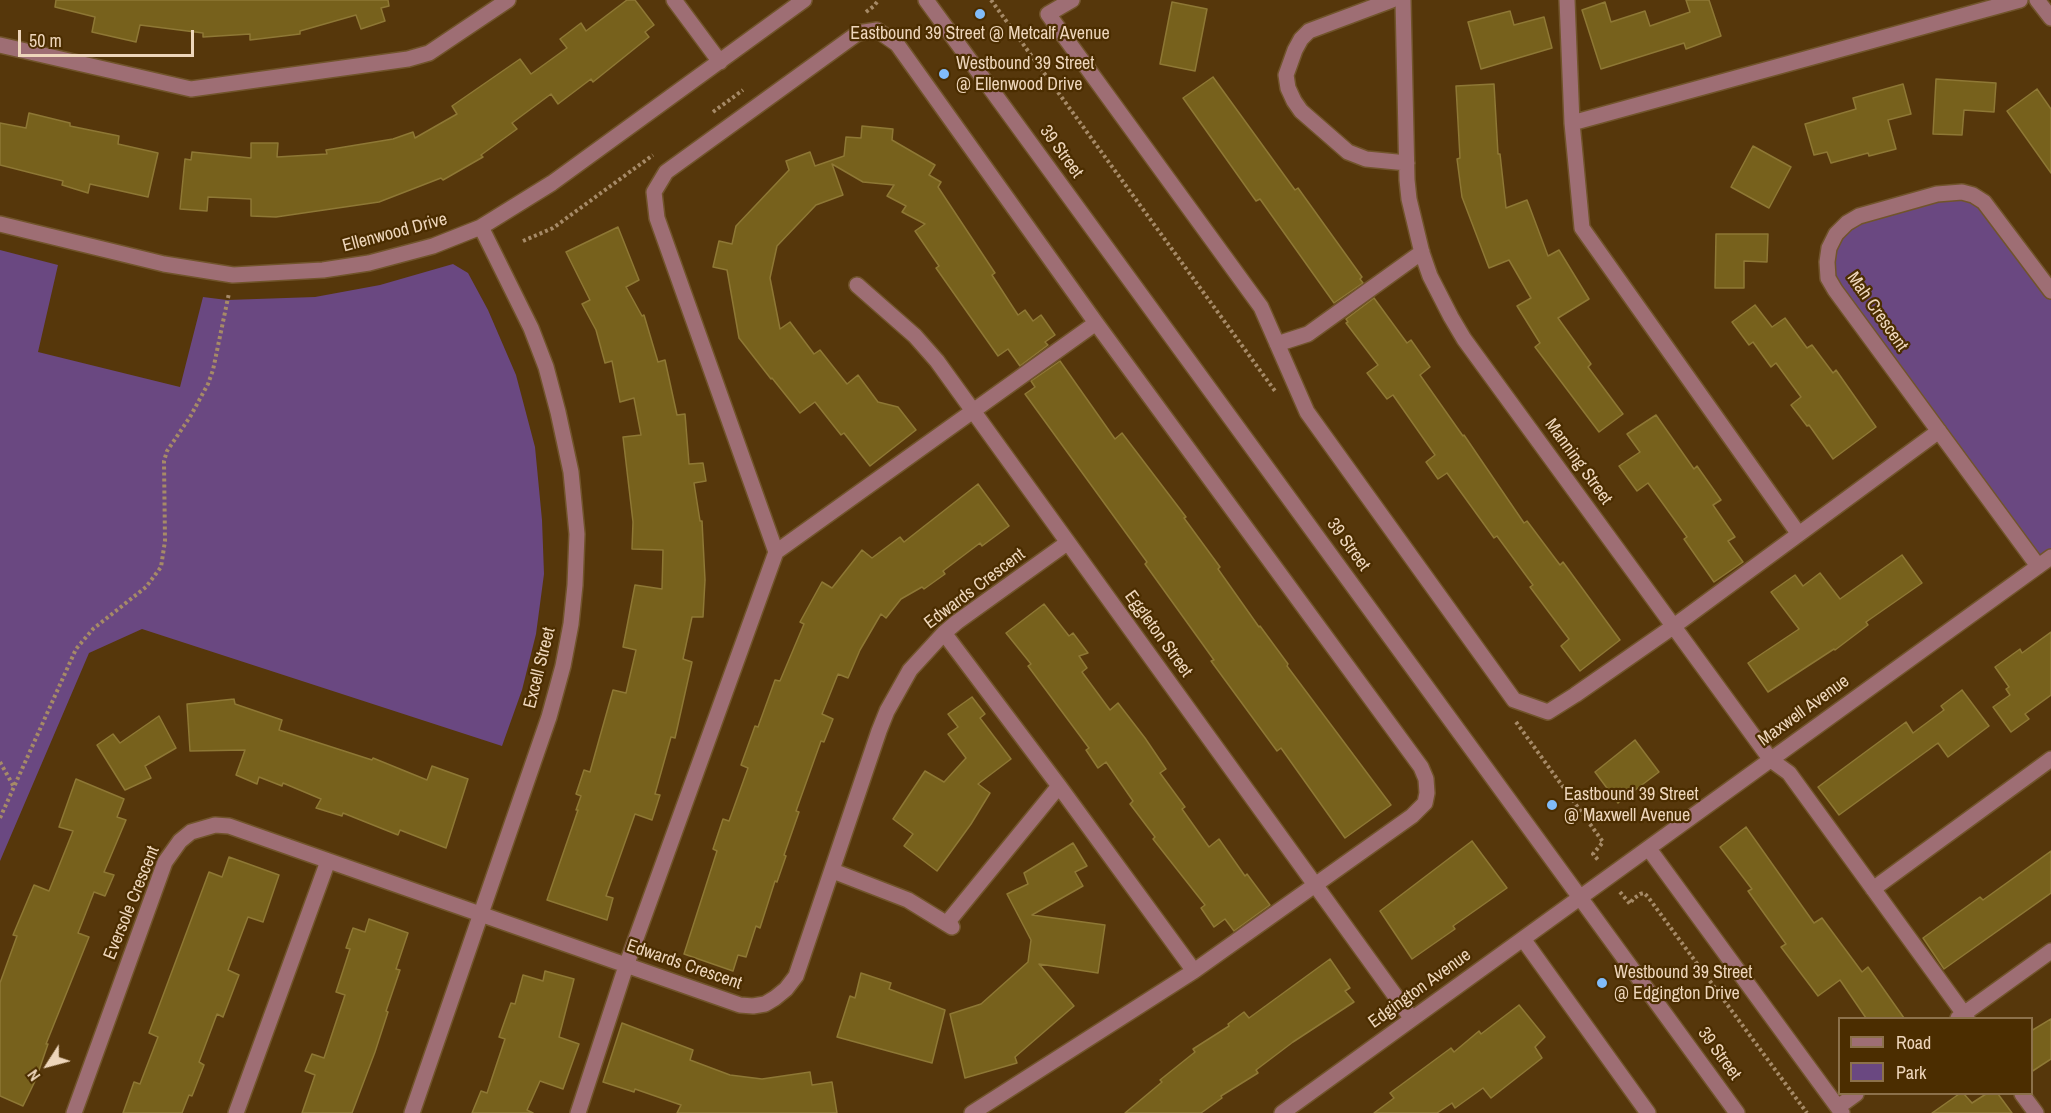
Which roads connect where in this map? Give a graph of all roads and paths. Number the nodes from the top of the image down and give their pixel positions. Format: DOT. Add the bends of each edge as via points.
graph roads {
  1 [pos="508,0"];
  2 [pos="674,0"];
  3 [pos="804,0"];
  4 [pos="926,0"];
  5 [pos="1072,0"];
  6 [pos="1392,0"];
  7 [pos="1403,0"];
  8 [pos="1567,0"];
  9 [pos="2020,0"];
  10 [pos="2037,0"];
  11 [pos="2051,18"];
  12 [pos="0,45"];
  13 [pos="720,62"];
  14 [pos="1572,123"];
  15 [pos="1407,163"];
  16 [pos="0,224"];
  17 [pos="481,227"];
  18 [pos="1422,252"];
  19 [pos="233,275"];
  20 [pos="858,285"];
  21 [pos="2051,291"];
  22 [pos="1096,323"];
  23 [pos="1277,344"];
  24 [pos="973,412"];
  25 [pos="1939,431"];
  26 [pos="1798,534"];
  27 [pos="1067,543"];
  28 [pos="776,552"];
  29 [pos="2051,556"];
  30 [pos="2038,566"];
  31 [pos="1674,626"];
  32 [pos="944,633"];
  33 [pos="2051,759"];
  34 [pos="1771,760"];
  35 [pos="0,762"];
  36 [pos="1059,786"];
  37 [pos="14,787"];
  38 [pos="0,818"];
  39 [pos="1649,849"];
  40 [pos="328,861"];
  41 [pos="833,871"];
  42 [pos="1316,884"];
  43 [pos="1873,889"];
  44 [pos="1580,897"];
  45 [pos="1624,899"];
  46 [pos="481,914"];
  47 [pos="1523,939"];
  48 [pos="2051,951"];
  49 [pos="626,966"];
  50 [pos="1194,971"];
  51 [pos="1963,1017"];
  52 [pos="1412,1019"];
  53 [pos="1855,1095"];
  54 [pos="2023,1095"];
  55 [pos="1840,1110"];
  56 [pos="74,1113"];
  57 [pos="236,1113"];
  58 [pos="412,1113"];
  59 [pos="578,1113"];
  60 [pos="972,1113"];
  61 [pos="1282,1113"];
  62 [pos="1648,1113"];
  63 [pos="1737,1113"];
  64 [pos="1807,1113"];
  65 [pos="2036,1113"];
  1 -- 12 [label="street" via="429,53 408,59 191,88"];
  2 -- 13 [label="street"];
  3 -- 13 [label="street, Ellenwood Drive"];
  4 -- 44 [label="street, 39 Street"];
  5 -- 23 [label="street" via="1048,14 1261,307"];
  6 -- 15 [label="street" via="1309,32 1295,50 1286,75 1288,88 1301,111 1348,152 1366,159"];
  7 -- 15 [label="street, Manning Street"];
  8 -- 14 [label="street"];
  9 -- 14 [label="street"];
  10 -- 11 [label="street"];
  13 -- 17 [label="street, Ellenwood Drive" via="552,183"];
  14 -- 26 [label="street" via="1582,228"];
  15 -- 18 [label="street, Manning Street" via="1409,199"];
  16 -- 19 [label="street, Ellenwood Drive" via="164,264"];
  17 -- 19 [label="street, Ellenwood Drive" via="433,246 369,263"];
  17 -- 46 [label="street, Excell Street" via="546,367 571,472 577,534 571,624 563,666"];
  18 -- 23 [label="street" via="1308,334"];
  18 -- 31 [label="street, Manning Street" via="1440,297 1464,339"];
  19 -- 37 [label="path" via="210,377 164,461 165,541 161,567 146,587 93,629 76,649"];
  20 -- 24 [label="street, Eggleton Street" via="926,348"];
  21 -- 25 [label="street, Mah Crescent" via="1995,213 1984,202 1962,192 1937,194 1859,216 1836,234 1827,262 1828,278"];
  22 -- 24 [label="street"];
  22 -- 28 [label="street" via="897,44 877,30 858,33 666,172 654,192 657,218"];
  22 -- 42 [label="street" via="1426,779 1425,803 1412,816"];
  23 -- 31 [label="street" via="1307,412 1514,700 1548,712"];
  24 -- 27 [label="street, Eggleton Street"];
  24 -- 28 [label="street"];
  25 -- 26 [label="street"];
  25 -- 30 [label="street, Mah Crescent"];
  26 -- 31 [label="street"];
  27 -- 32 [label="street, Edwards Crescent"];
  27 -- 42 [label="street, Eggleton Street"];
  28 -- 49 [label="street"];
  29 -- 30 [label="street, Maxwell Avenue"];
  30 -- 34 [label="street, Maxwell Avenue"];
  31 -- 34 [label="street, Manning Street"];
  32 -- 36 [label="street"];
  32 -- 41 [label="street, Edwards Crescent" via="910,670 887,711"];
  33 -- 43 [label="street"];
  34 -- 39 [label="street, Maxwell Avenue"];
  34 -- 43 [label="street, Manning Street" via="1789,773"];
  35 -- 37 [label="path"];
  36 -- 41 [label="street" via="950,925 887,890"];
  36 -- 50 [label="street"];
  37 -- 38 [label="path"];
  39 -- 44 [label="street, Maxwell Avenue"];
  39 -- 55 [label="street"];
  40 -- 46 [label="street, Eversole Crescent"];
  40 -- 56 [label="street, Eversole Crescent" via="229,826 204,827 180,841 165,862"];
  40 -- 57 [label="street"];
  41 -- 49 [label="street, Edwards Crescent" via="796,976 765,1004 740,1005"];
  42 -- 50 [label="street"];
  42 -- 52 [label="street, Eggleton Street"];
  43 -- 51 [label="street, Manning Street"];
  44 -- 47 [label="street, Edgington Avenue"];
  44 -- 63 [label="street, 39 Street"];
  45 -- 64 [label="path" via="1630,904 1640,894 1648,897"];
  46 -- 49 [label="street, Edwards Crescent"];
  46 -- 58 [label="street, Excell Street"];
  47 -- 52 [label="street, Edgington Avenue"];
  47 -- 62 [label="street"];
  48 -- 51 [label="street"];
  49 -- 59 [label="street"];
  50 -- 60 [label="street"];
  52 -- 61 [label="street, Edgington Avenue"];
  53 -- 55 [label="street"];
  54 -- 65 [label="street"];
}
